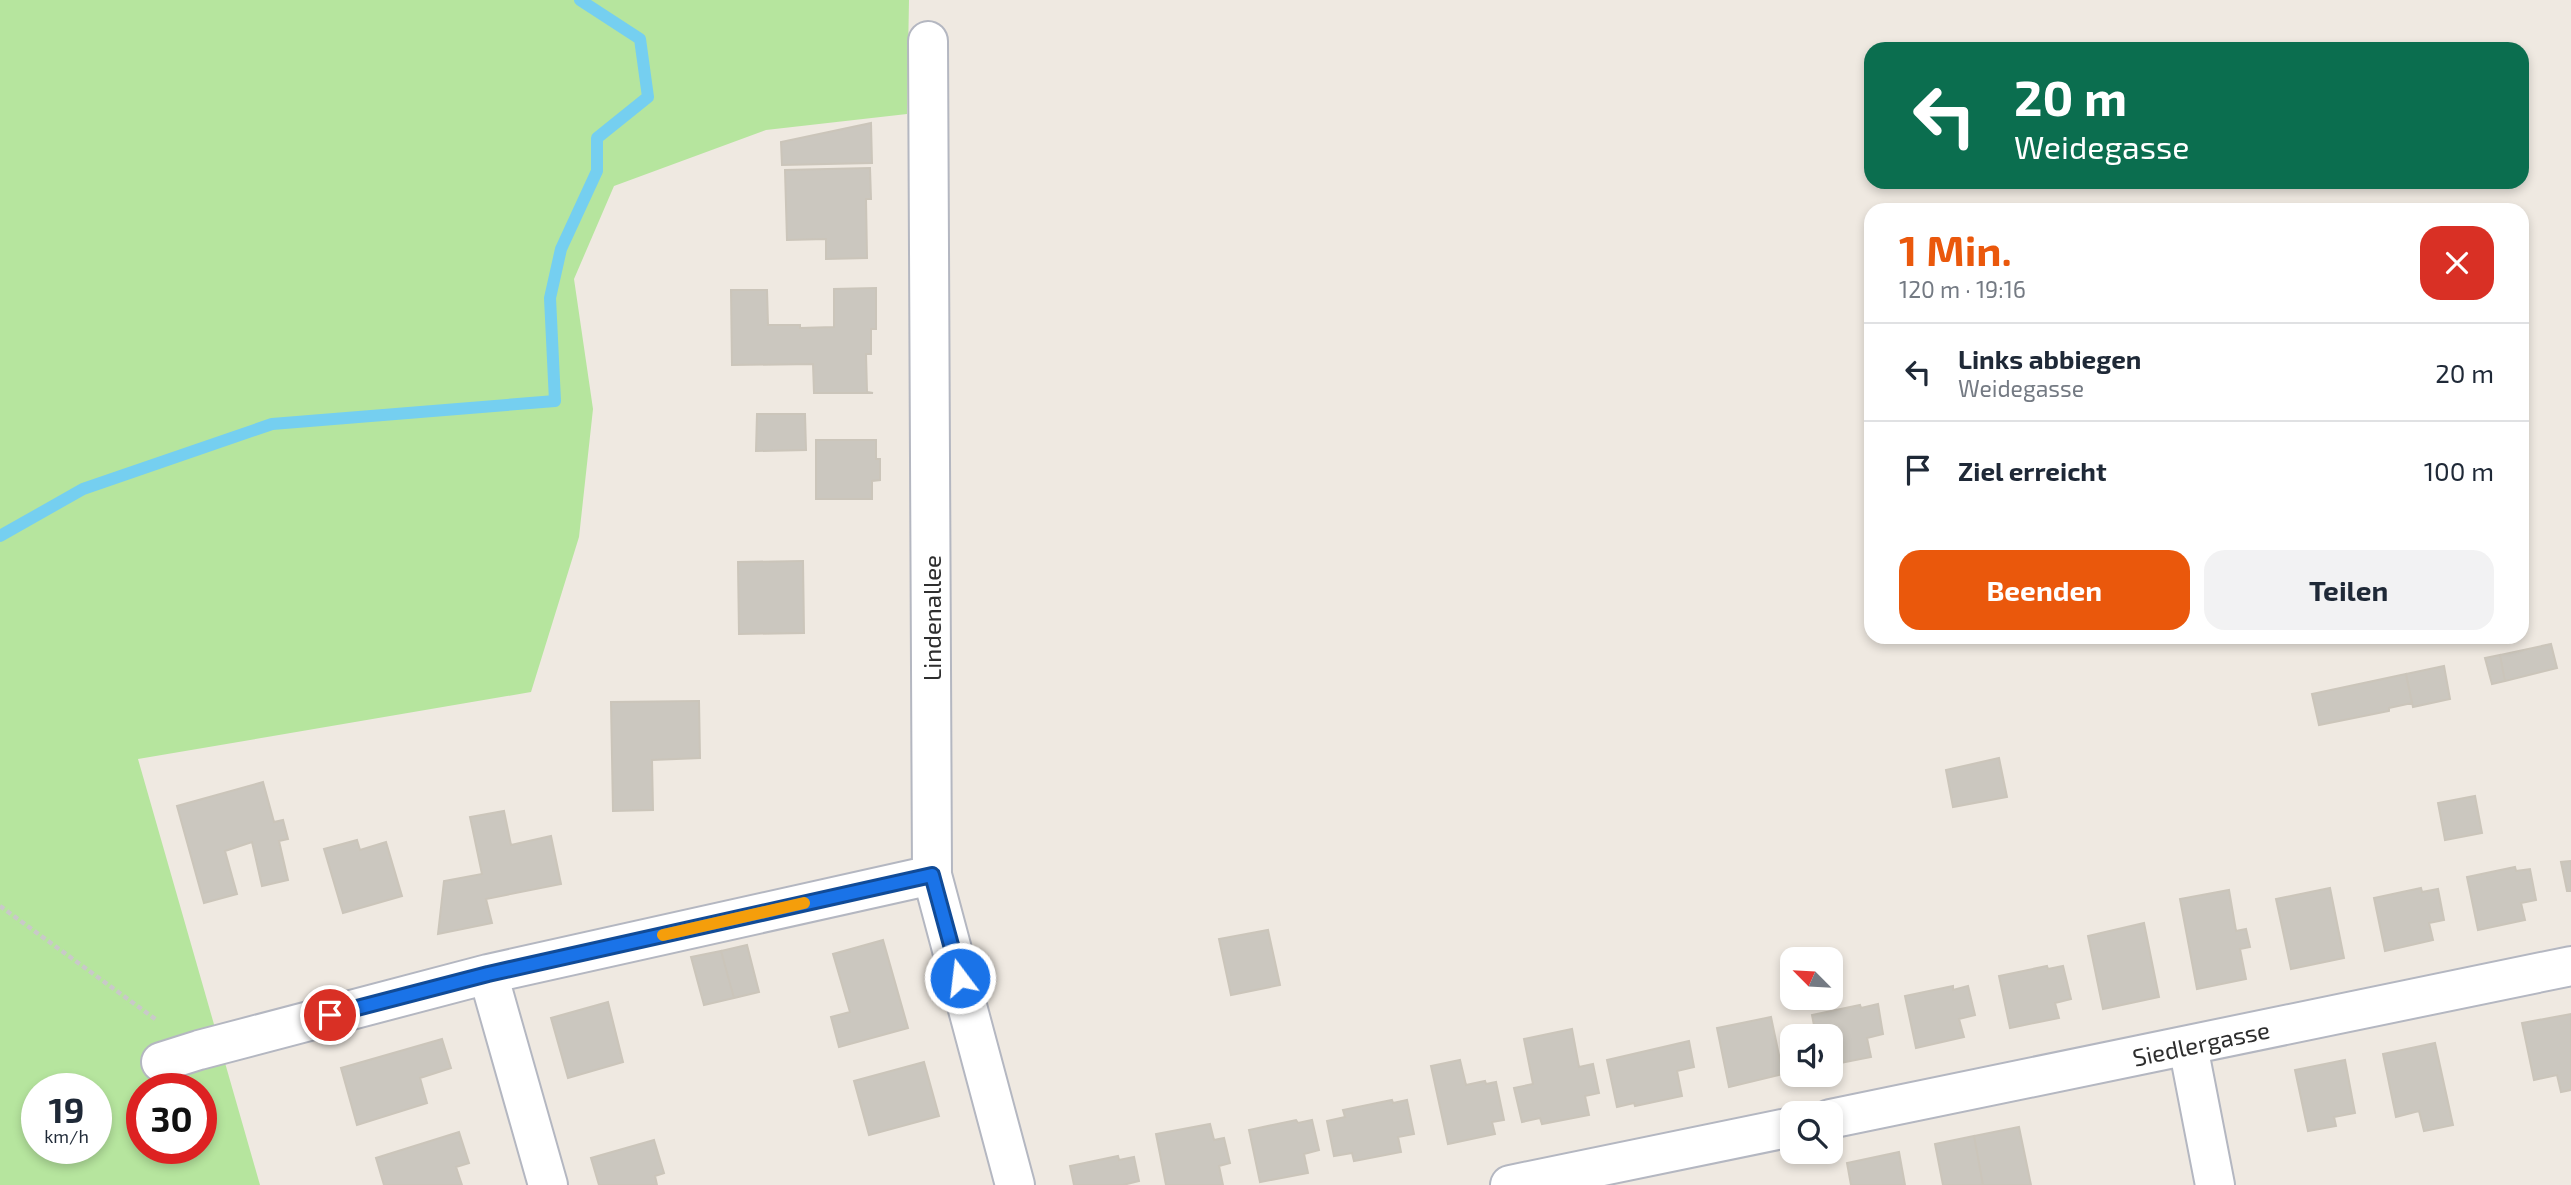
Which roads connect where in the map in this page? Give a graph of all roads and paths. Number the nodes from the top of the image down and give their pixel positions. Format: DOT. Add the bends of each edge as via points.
graph roads {
  1 [pos="928,41"];
  2 [pos="932,875"];
  3 [pos="0,906"];
  4 [pos="2571,966"];
  5 [pos="488,974"];
  6 [pos="2188,1046"];
  7 [pos="199,1050"];
  8 [pos="162,1062"];
  9 [pos="1843,1116"];
  10 [pos="1780,1129"];
  11 [pos="548,1185"];
  12 [pos="1015,1185"];
  13 [pos="1510,1185"];
  14 [pos="2215,1185"];
  1 -- 2 [label="street, Lindenallee"];
  2 -- 5 [label="street"];
  2 -- 12 [label="street, Lindenallee"];
  3 -- 7 [label="path"];
  4 -- 6 [label="street, Siedlergasse"];
  5 -- 7 [label="street"];
  5 -- 11 [label="street"];
  6 -- 9 [label="street, Siedlergasse"];
  6 -- 14 [label="street"];
  7 -- 8 [label="street"];
  10 -- 13 [label="street"];
}
